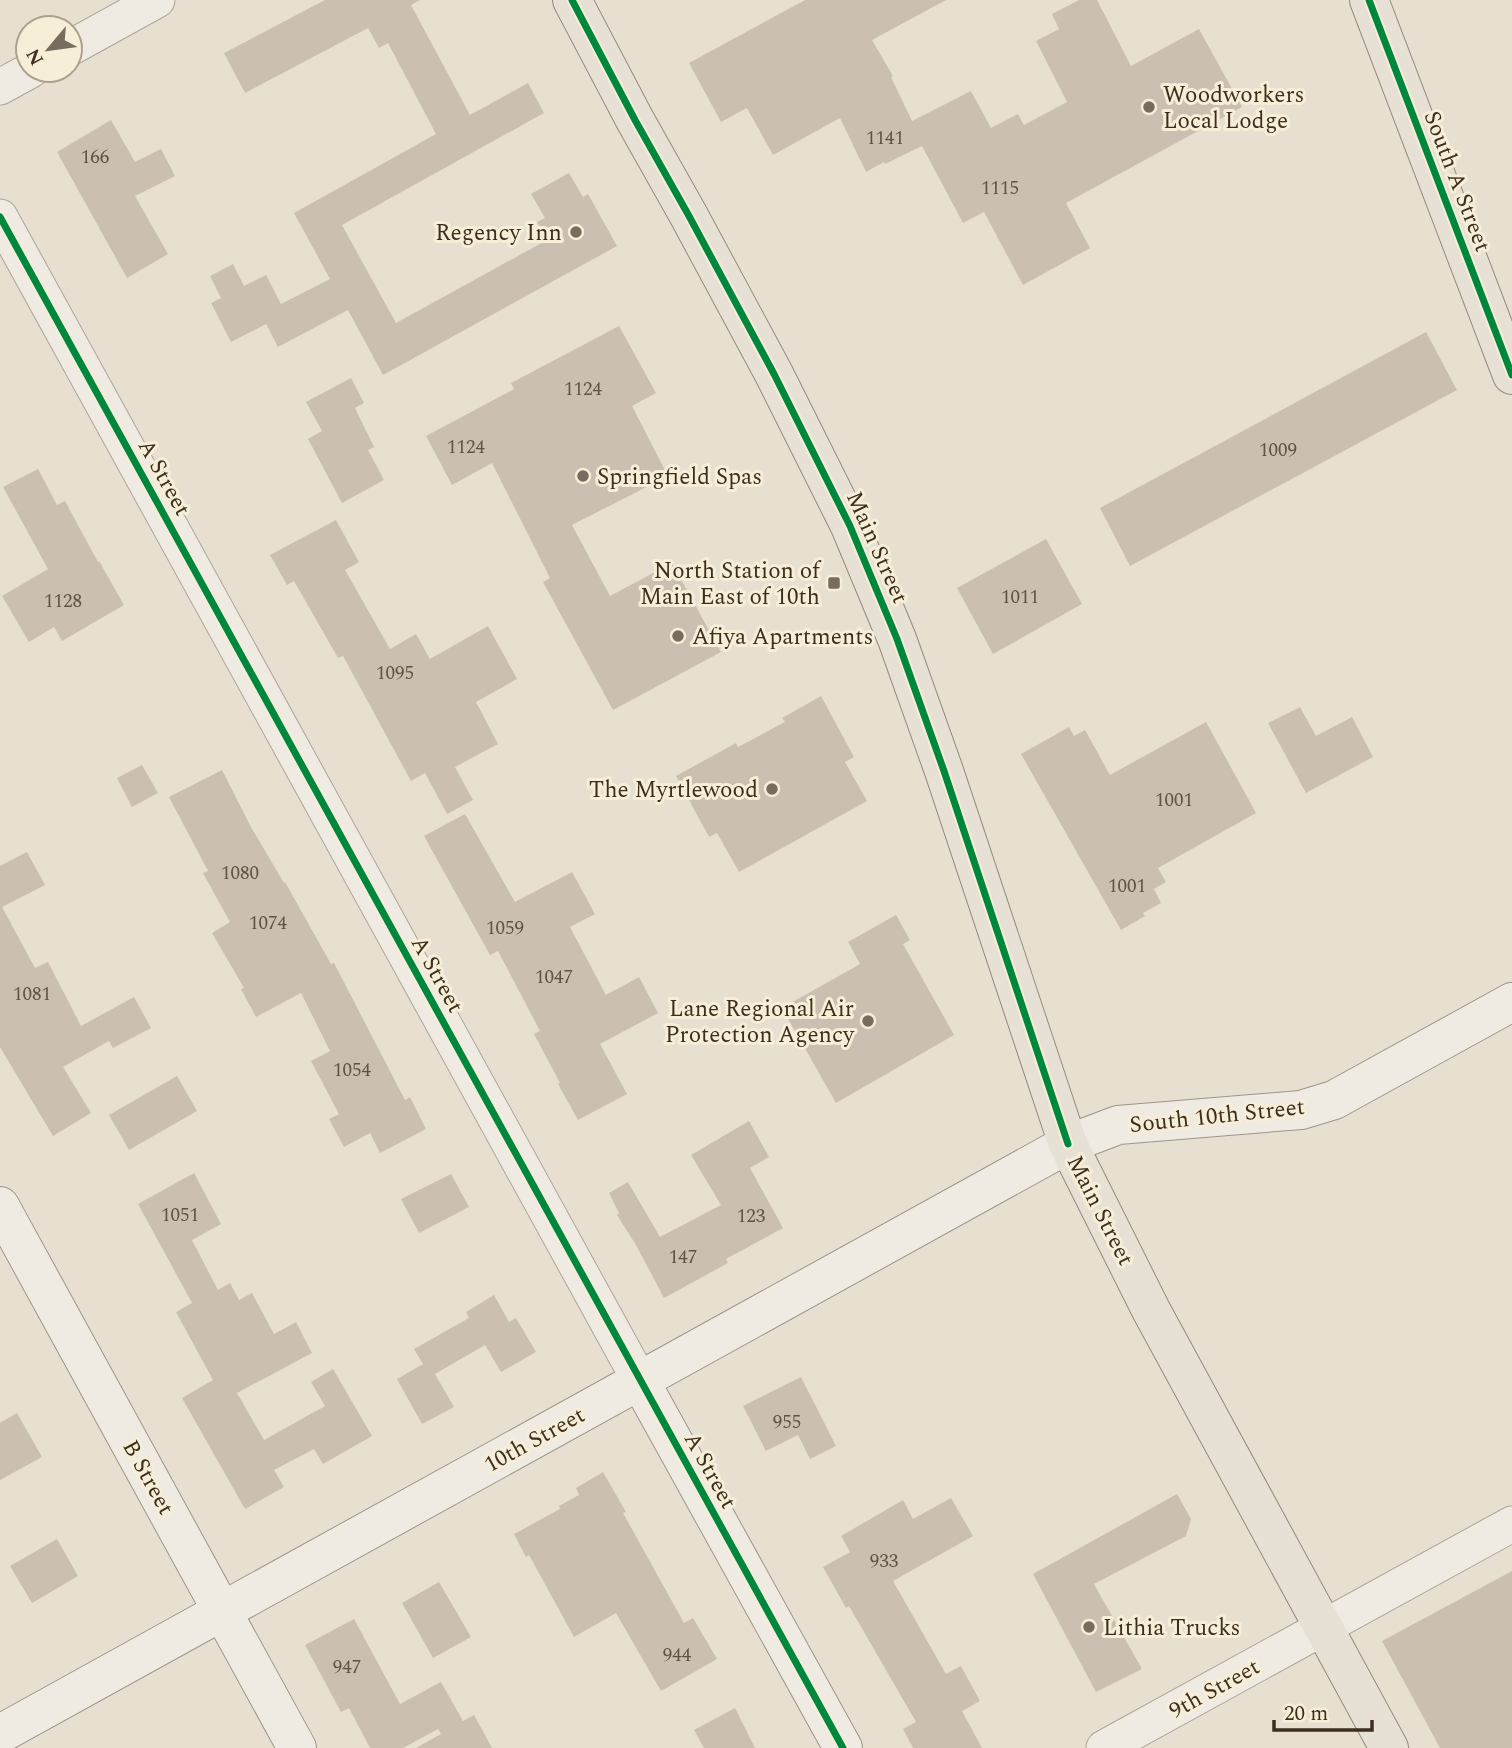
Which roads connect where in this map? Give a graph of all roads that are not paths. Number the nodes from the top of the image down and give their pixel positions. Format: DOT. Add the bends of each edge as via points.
graph roads {
  1 [pos="157,0"];
  2 [pos="572,0"];
  3 [pos="1368,0"];
  4 [pos="84,40"];
  5 [pos="0,217"];
  6 [pos="1512,375"];
  7 [pos="1512,1002"];
  8 [pos="1068,1144"];
  9 [pos="0,1206"];
  10 [pos="640,1381"];
  11 [pos="1512,1524"];
  12 [pos="222,1611"];
  13 [pos="1324,1628"];
  14 [pos="0,1734"];
  15 [pos="297,1748"];
  16 [pos="844,1748"];
  17 [pos="1104,1748"];
  18 [pos="1389,1748"];
  1 -- 4 [label="street"];
  2 -- 8 [label="main road, Main Street" via="769,365 850,526 944,771"];
  3 -- 6 [label="main road, South A Street"];
  5 -- 10 [label="street, A Street"];
  7 -- 8 [label="street, South 10th Street" via="1334,1100 1301,1110 1118,1125"];
  8 -- 10 [label="street, 10th Street"];
  8 -- 13 [label="main road, Main Street" via="1151,1310"];
  9 -- 12 [label="street, B Street"];
  10 -- 12 [label="street, 10th Street"];
  10 -- 16 [label="street, A Street"];
  11 -- 13 [label="street, 9th Street"];
  12 -- 14 [label="street, 10th Street"];
  12 -- 15 [label="street, B Street"];
  13 -- 17 [label="street, 9th Street"];
  13 -- 18 [label="main road, Main Street"];
}
